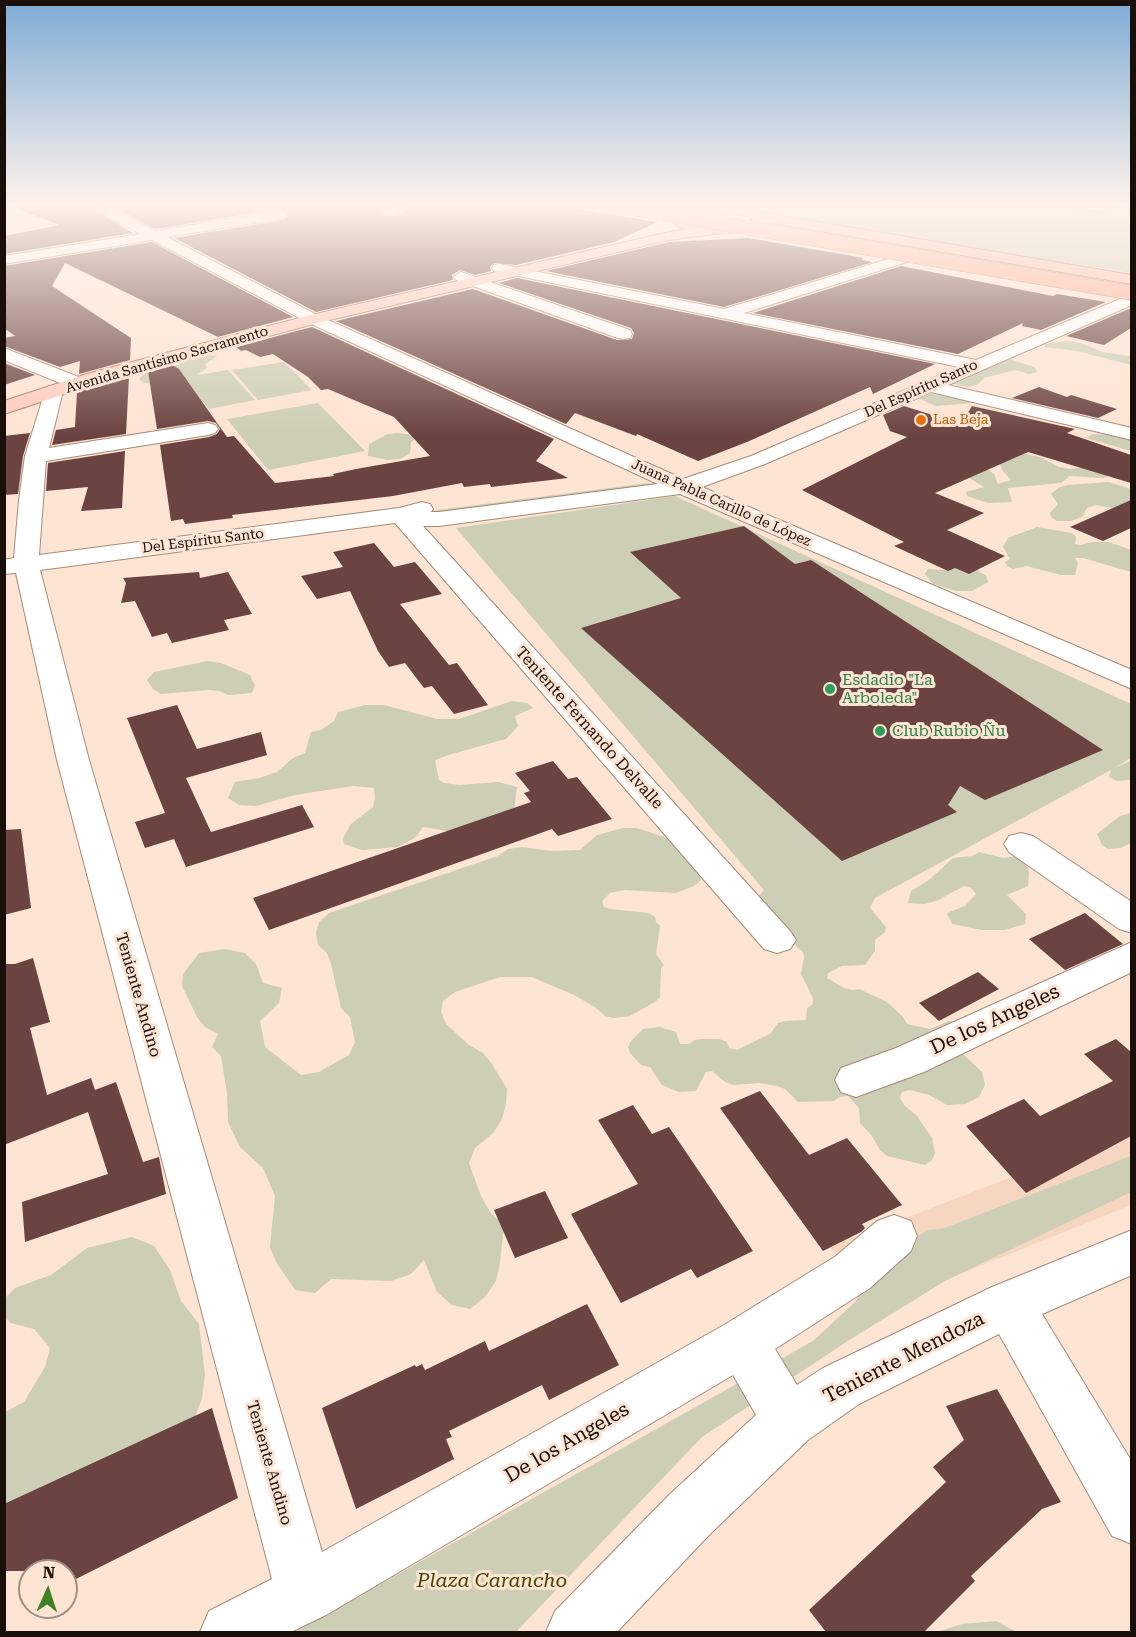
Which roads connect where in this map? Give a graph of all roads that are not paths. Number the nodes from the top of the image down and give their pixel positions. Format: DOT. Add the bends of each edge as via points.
graph roads {
  1 [pos="243,282"];
  2 [pos="452,282"];
  3 [pos="477,282"];
  4 [pos="567,282"];
  5 [pos="826,282"];
  6 [pos="1043,282"];
  7 [pos="1074,282"];
  8 [pos="1104,282"];
  9 [pos="1131,287"];
  10 [pos="1131,292"];
  11 [pos="1131,298"];
  12 [pos="723,314"];
  13 [pos="308,316"];
  14 [pos="624,334"];
  15 [pos="4,353"];
  16 [pos="975,365"];
  17 [pos="65,384"];
  18 [pos="927,386"];
  19 [pos="4,398"];
  20 [pos="4,408"];
  21 [pos="208,429"];
  22 [pos="1131,434"];
  23 [pos="36,456"];
  24 [pos="656,475"];
  25 [pos="709,476"];
  26 [pos="683,488"];
  27 [pos="401,515"];
  28 [pos="15,565"];
  29 [pos="1131,681"];
  30 [pos="1021,844"];
  31 [pos="1131,920"];
  32 [pos="777,940"];
  33 [pos="1131,956"];
  34 [pos="856,1080"];
  35 [pos="894,1236"];
  36 [pos="1131,1251"];
  37 [pos="1008,1305"];
  38 [pos="742,1342"];
  39 [pos="789,1421"];
  40 [pos="1131,1516"];
  41 [pos="305,1594"];
  42 [pos="230,1632"];
  43 [pos="576,1632"];
  1 -- 13 [label="street, Juana Pabla Carillo de López"];
  2 -- 13 [label="main road, Avenida Santísimo Sacramento"];
  3 -- 14 [label="street"];
  4 -- 12 [label="street"];
  5 -- 12 [label="street"];
  6 -- 11 [label="highway"];
  7 -- 10 [label="highway, bridge"];
  8 -- 9 [label="highway"];
  11 -- 16 [label="street, Del Espíritu Santo"];
  12 -- 16 [label="street"];
  13 -- 17 [label="main road, Avenida Santísimo Sacramento"];
  13 -- 24 [label="street, Juana Pabla Carillo de López"];
  15 -- 17 [label="street"];
  16 -- 18 [label="street, Del Espíritu Santo"];
  17 -- 19 [label="main road, Avenida Santísimo Sacramento"];
  17 -- 20 [label="main road, Avenida Santísimo Sacramento"];
  17 -- 23 [label="street, Teniente Andino"];
  18 -- 22 [label="street"];
  18 -- 25 [label="street, Del Espíritu Santo" via="758,460"];
  21 -- 23 [label="street"];
  23 -- 28 [label="street, Teniente Andino"];
  24 -- 25 [label="street, Del Espíritu Santo"];
  24 -- 26 [label="street, Juana Pabla Carillo de López"];
  24 -- 27 [label="street, Del Espíritu Santo" via="428,507"];
  25 -- 26 [label="street, Del Espíritu Santo"];
  26 -- 27 [label="street, Del Espíritu Santo" via="449,518"];
  26 -- 29 [label="street, Juana Pabla Carillo de López"];
  27 -- 28 [label="street, Del Espíritu Santo"];
  27 -- 32 [label="street, Teniente Fernando Delvalle"];
  28 -- 41 [label="street, Teniente Andino"];
  30 -- 31 [label="street"];
  33 -- 34 [label="street, De los Angeles" via="910,1060"];
  35 -- 38 [label="street, De los Angeles" via="853,1272"];
  36 -- 37 [label="street, Teniente Mendoza"];
  37 -- 39 [label="street, Teniente Mendoza" via="841,1386"];
  37 -- 40 [label="street"];
  38 -- 39 [label="street"];
  38 -- 41 [label="street, De los Angeles"];
  39 -- 43 [label="street, Teniente Mendoza" via="690,1514"];
  41 -- 42 [label="street, De los Angeles"];
}
